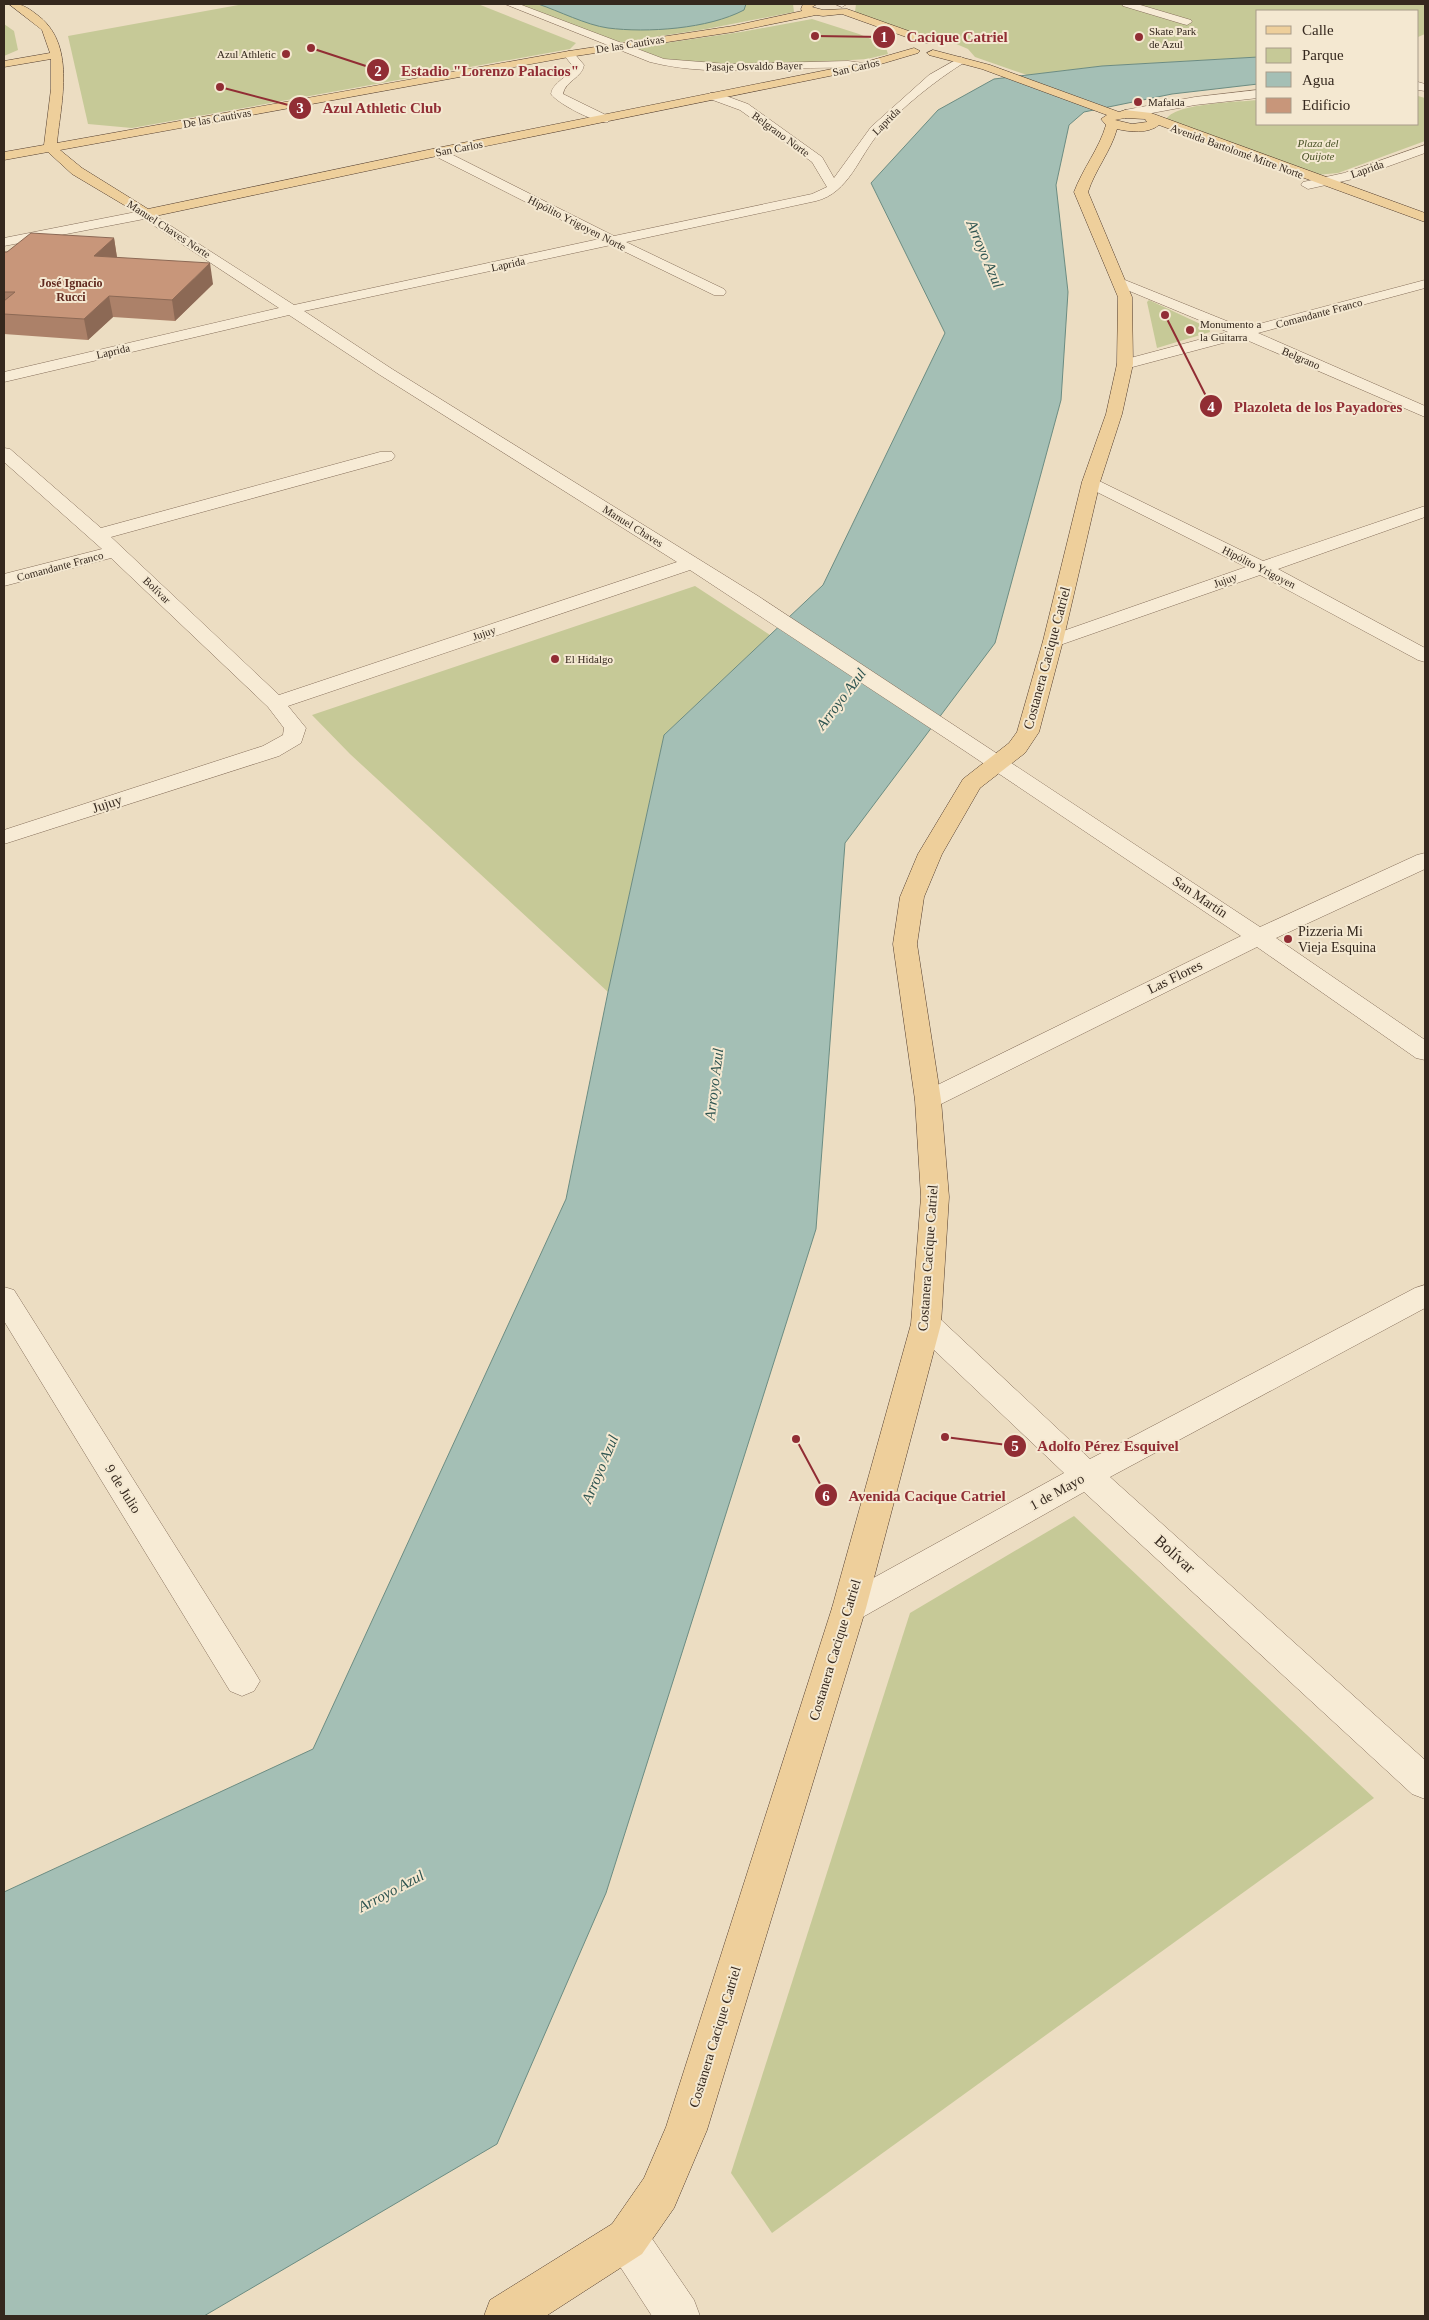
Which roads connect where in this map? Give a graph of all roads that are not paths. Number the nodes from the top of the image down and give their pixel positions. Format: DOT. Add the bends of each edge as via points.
graph roads {
  1 [pos="14,4"];
  2 [pos="510,4"];
  3 [pos="1127,4"];
  4 [pos="811,6"];
  5 [pos="841,6"];
  6 [pos="828,13"];
  7 [pos="1187,22"];
  8 [pos="927,41"];
  9 [pos="617,46"];
  10 [pos="948,46"];
  11 [pos="912,48"];
  12 [pos="933,53"];
  13 [pos="569,54"];
  14 [pos="56,55"];
  15 [pos="961,60"];
  16 [pos="4,64"];
  17 [pos="864,66"];
  18 [pos="986,67"];
  19 [pos="1256,94"];
  20 [pos="714,96"];
  21 [pos="1195,101"];
  22 [pos="1114,116"];
  23 [pos="604,118"];
  24 [pos="1149,122"];
  25 [pos="50,147"];
  26 [pos="1425,149"];
  27 [pos="437,152"];
  28 [pos="4,156"];
  29 [pos="1322,181"];
  30 [pos="1308,185"];
  31 [pos="834,188"];
  32 [pos="146,214"];
  33 [pos="1425,218"];
  34 [pos="1425,227"];
  35 [pos="613,241"];
  36 [pos="4,242"];
  37 [pos="1120,282"];
  38 [pos="1425,284"];
  39 [pos="718,292"];
  40 [pos="290,310"];
  41 [pos="1244,333"];
  42 [pos="1125,364"];
  43 [pos="4,377"];
  44 [pos="1425,412"];
  45 [pos="4,453"];
  46 [pos="386,456"];
  47 [pos="1091,482"];
  48 [pos="1425,511"];
  49 [pos="98,535"];
  50 [pos="116,551"];
  51 [pos="693,564"];
  52 [pos="1260,567"];
  53 [pos="4,580"];
  54 [pos="1053,641"];
  55 [pos="1425,656"];
  56 [pos="275,703"];
  57 [pos="293,738"];
  58 [pos="973,746"];
  59 [pos="997,762"];
  60 [pos="4,837"];
  61 [pos="1425,860"];
  62 [pos="1259,937"];
  63 [pos="1425,1052"];
  64 [pos="928,1100"];
  65 [pos="1425,1294"];
  66 [pos="4,1297"];
  67 [pos="926,1324"];
  68 [pos="1087,1475"];
  69 [pos="849,1608"];
  70 [pos="242,1682"];
  71 [pos="1425,1783"];
  72 [pos="627,2239"];
  73 [pos="506,2316"];
  74 [pos="678,2316"];
  1 -- 14 [label="main road" via="50,33"];
  2 -- 9 [label="street"];
  3 -- 7 [label="street"];
  4 -- 6 [label="main road, Avenida Bartolomé Mitre Norte"];
  4 -- 9 [label="main road, De las Cautivas" via="733,29"];
  5 -- 6 [label="main road, Avenida Bartolomé Mitre Norte"];
  5 -- 8 [label="main road, Avenida Bartolomé Mitre Norte"];
  6 -- 11 [label="main road, Avenida Bartolomé Mitre Norte"];
  8 -- 10 [label="main road, Avenida Bartolomé Mitre Norte"];
  8 -- 11 [label="main road, Avenida Bartolomé Mitre Norte"];
  9 -- 13 [label="main road, De las Cautivas"];
  9 -- 17 [label="street, Pasaje Osvaldo Bayer" via="654,60 700,67 835,63"];
  10 -- 12 [label="main road, Avenida Bartolomé Mitre Norte"];
  10 -- 18 [label="main road, Avenida Bartolomé Mitre Norte"];
  11 -- 12 [label="main road, Avenida Bartolomé Mitre Norte"];
  11 -- 17 [label="main road, San Carlos"];
  12 -- 15 [label="main road, Avenida Bartolomé Mitre Norte"];
  13 -- 23 [label="street" via="578,66 577,71 558,88 557,94 561,99"];
  13 -- 25 [label="main road, De las Cautivas"];
  14 -- 16 [label="main road"];
  14 -- 25 [label="main road" via="58,64"];
  15 -- 18 [label="main road, Avenida Bartolomé Mitre Norte"];
  15 -- 31 [label="street, Laprida" via="933,77 875,130"];
  17 -- 20 [label="main road, San Carlos"];
  18 -- 22 [label="main road, Avenida Bartolomé Mitre Norte"];
  19 -- 21 [label="street"];
  20 -- 23 [label="main road, San Carlos"];
  20 -- 31 [label="street, Belgrano Norte" via="744,108 817,160"];
  21 -- 22 [label="street"];
  21 -- 24 [label="street" via="1156,112"];
  22 -- 24 [label="main road, Avenida Bartolomé Mitre Norte" via="1126,127"];
  22 -- 37 [label="main road, Costanera Cacique Catriel" via="1108,139 1086,175 1081,192"];
  23 -- 27 [label="main road, San Carlos"];
  24 -- 29 [label="main road, Avenida Bartolomé Mitre Norte"];
  24 -- 30 [label="main road, Avenida Bartolomé Mitre Norte"];
  25 -- 28 [label="main road, De las Cautivas"];
  25 -- 32 [label="main road, Manuel Chaves Norte" via="77,171"];
  26 -- 29 [label="street, Laprida" via="1348,176"];
  27 -- 32 [label="main road, San Carlos"];
  27 -- 35 [label="street, Hipólito Yrigoyen Norte"];
  29 -- 30 [label="street, Laprida"];
  29 -- 33 [label="main road, Avenida Bartolomé Mitre Norte"];
  30 -- 34 [label="main road, Avenida Bartolomé Mitre Norte"];
  31 -- 35 [label="street, Laprida" via="816,197"];
  32 -- 36 [label="street, San Carlos"];
  32 -- 40 [label="street, Manuel Chaves Norte"];
  35 -- 39 [label="street, Hipólito Yrigoyen Norte"];
  35 -- 40 [label="street, Laprida"];
  37 -- 41 [label="street, Belgrano"];
  37 -- 42 [label="main road, Costanera Cacique Catriel" via="1125,297"];
  38 -- 41 [label="street, Comandante Franco"];
  40 -- 43 [label="street, Laprida"];
  40 -- 51 [label="street, Manuel Chaves"];
  41 -- 42 [label="street, Comandante Franco"];
  41 -- 44 [label="street, Belgrano"];
  42 -- 47 [label="main road, Costanera Cacique Catriel" via="1114,414"];
  45 -- 49 [label="street, Bolívar"];
  46 -- 49 [label="street"];
  47 -- 52 [label="street, Hipólito Yrigoyen"];
  47 -- 54 [label="main road, Costanera Cacique Catriel"];
  48 -- 52 [label="street, Jujuy"];
  49 -- 50 [label="street, Bolívar"];
  50 -- 53 [label="street, Comandante Franco"];
  50 -- 56 [label="street, Bolívar"];
  51 -- 56 [label="street, Jujuy"];
  51 -- 58 [label="street, Manuel Chaves"];
  52 -- 54 [label="street, Jujuy"];
  52 -- 55 [label="street, Hipólito Yrigoyen"];
  54 -- 59 [label="main road, Costanera Cacique Catriel" via="1028,732 1017,748"];
  56 -- 57 [label="street, Bolívar" via="294,728"];
  57 -- 60 [label="street, Jujuy" via="271,752"];
  58 -- 59 [label="street, San Martín"];
  59 -- 62 [label="street, San Martín"];
  59 -- 64 [label="main road, Costanera Cacique Catriel" via="971,784 930,854 912,897 905,944"];
  61 -- 62 [label="street, Las Flores"];
  62 -- 63 [label="street, San Martín"];
  62 -- 64 [label="street, Las Flores"];
  64 -- 67 [label="main road, Costanera Cacique Catriel" via="935,1197"];
  65 -- 68 [label="street, 1 de Mayo"];
  66 -- 70 [label="street, 9 de Julio"];
  67 -- 68 [label="street, Bolívar"];
  67 -- 69 [label="main road, Costanera Cacique Catriel"];
  68 -- 69 [label="street, 1 de Mayo"];
  68 -- 71 [label="street, Bolívar"];
  69 -- 72 [label="main road, Costanera Cacique Catriel" via="686,2130 659,2193"];
  72 -- 73 [label="main road, Costanera Cacique Catriel"];
  72 -- 74 [label="street"];
}
